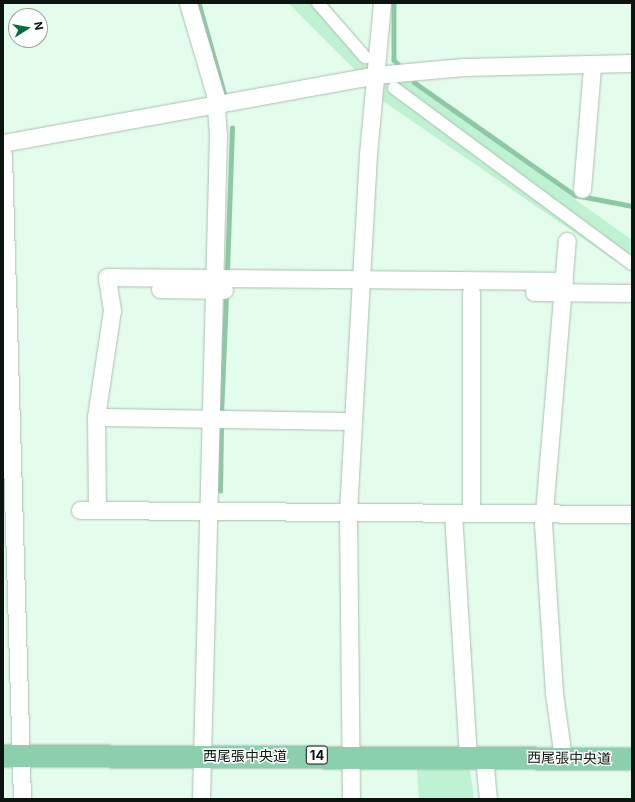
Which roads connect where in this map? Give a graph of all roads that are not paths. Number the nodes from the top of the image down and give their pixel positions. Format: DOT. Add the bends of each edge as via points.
graph roads {
  1 [pos="188,3"];
  2 [pos="318,3"];
  3 [pos="382,3"];
  4 [pos="365,57"];
  5 [pos="632,63"];
  6 [pos="592,67"];
  7 [pos="376,75"];
  8 [pos="394,88"];
  9 [pos="217,105"];
  10 [pos="3,143"];
  11 [pos="3,155"];
  12 [pos="582,189"];
  13 [pos="3,201"];
  14 [pos="567,241"];
  15 [pos="632,264"];
  16 [pos="213,284"];
  17 [pos="360,285"];
  18 [pos="563,287"];
  19 [pos="471,292"];
  20 [pos="632,293"];
  21 [pos="5,305"];
  22 [pos="96,417"];
  23 [pos="210,418"];
  24 [pos="353,421"];
  25 [pos="208,509"];
  26 [pos="348,512"];
  27 [pos="453,513"];
  28 [pos="471,514"];
  29 [pos="544,514"];
  30 [pos="632,514"];
  31 [pos="10,654"];
  32 [pos="12,755"];
  33 [pos="350,755"];
  34 [pos="203,756"];
  35 [pos="476,757"];
  36 [pos="563,758"];
  37 [pos="632,759"];
  38 [pos="22,799"];
  39 [pos="201,799"];
  40 [pos="351,799"];
  41 [pos="488,799"];
  1 -- 9 [label="street"];
  2 -- 4 [label="street"];
  3 -- 7 [label="street"];
  5 -- 6 [label="street"];
  6 -- 7 [label="street" via="463,67"];
  6 -- 12 [label="street"];
  7 -- 9 [label="street"];
  7 -- 17 [label="street"];
  8 -- 15 [label="street"];
  9 -- 10 [label="street"];
  9 -- 16 [label="street"];
  11 -- 13 [label="street"];
  13 -- 21 [label="street"];
  14 -- 18 [label="street"];
  16 -- 17 [label="street"];
  16 -- 22 [label="street" via="106,277 112,310"];
  16 -- 23 [label="street"];
  17 -- 18 [label="street"];
  17 -- 19 [label="street"];
  17 -- 24 [label="street"];
  18 -- 19 [label="street"];
  18 -- 20 [label="street"];
  18 -- 29 [label="street"];
  19 -- 28 [label="street"];
  21 -- 31 [label="street"];
  22 -- 23 [label="street"];
  22 -- 25 [label="street" via="89,510"];
  23 -- 24 [label="street"];
  23 -- 25 [label="street"];
  24 -- 26 [label="street"];
  25 -- 26 [label="street"];
  25 -- 34 [label="street"];
  26 -- 27 [label="street"];
  26 -- 33 [label="street"];
  27 -- 28 [label="street"];
  27 -- 35 [label="street"];
  28 -- 29 [label="street"];
  29 -- 30 [label="street"];
  29 -- 36 [label="street" via="554,693"];
  31 -- 32 [label="street"];
  32 -- 34 [label="main road, 西尾張中央道 / 14"];
  32 -- 38 [label="street"];
  33 -- 34 [label="main road, 西尾張中央道 / 14"];
  33 -- 35 [label="main road, 西尾張中央道 / 14"];
  33 -- 40 [label="street"];
  34 -- 39 [label="street"];
  35 -- 36 [label="main road, 西尾張中央道 / 14"];
  35 -- 41 [label="street"];
  36 -- 37 [label="main road, 西尾張中央道 / 14"];
}
